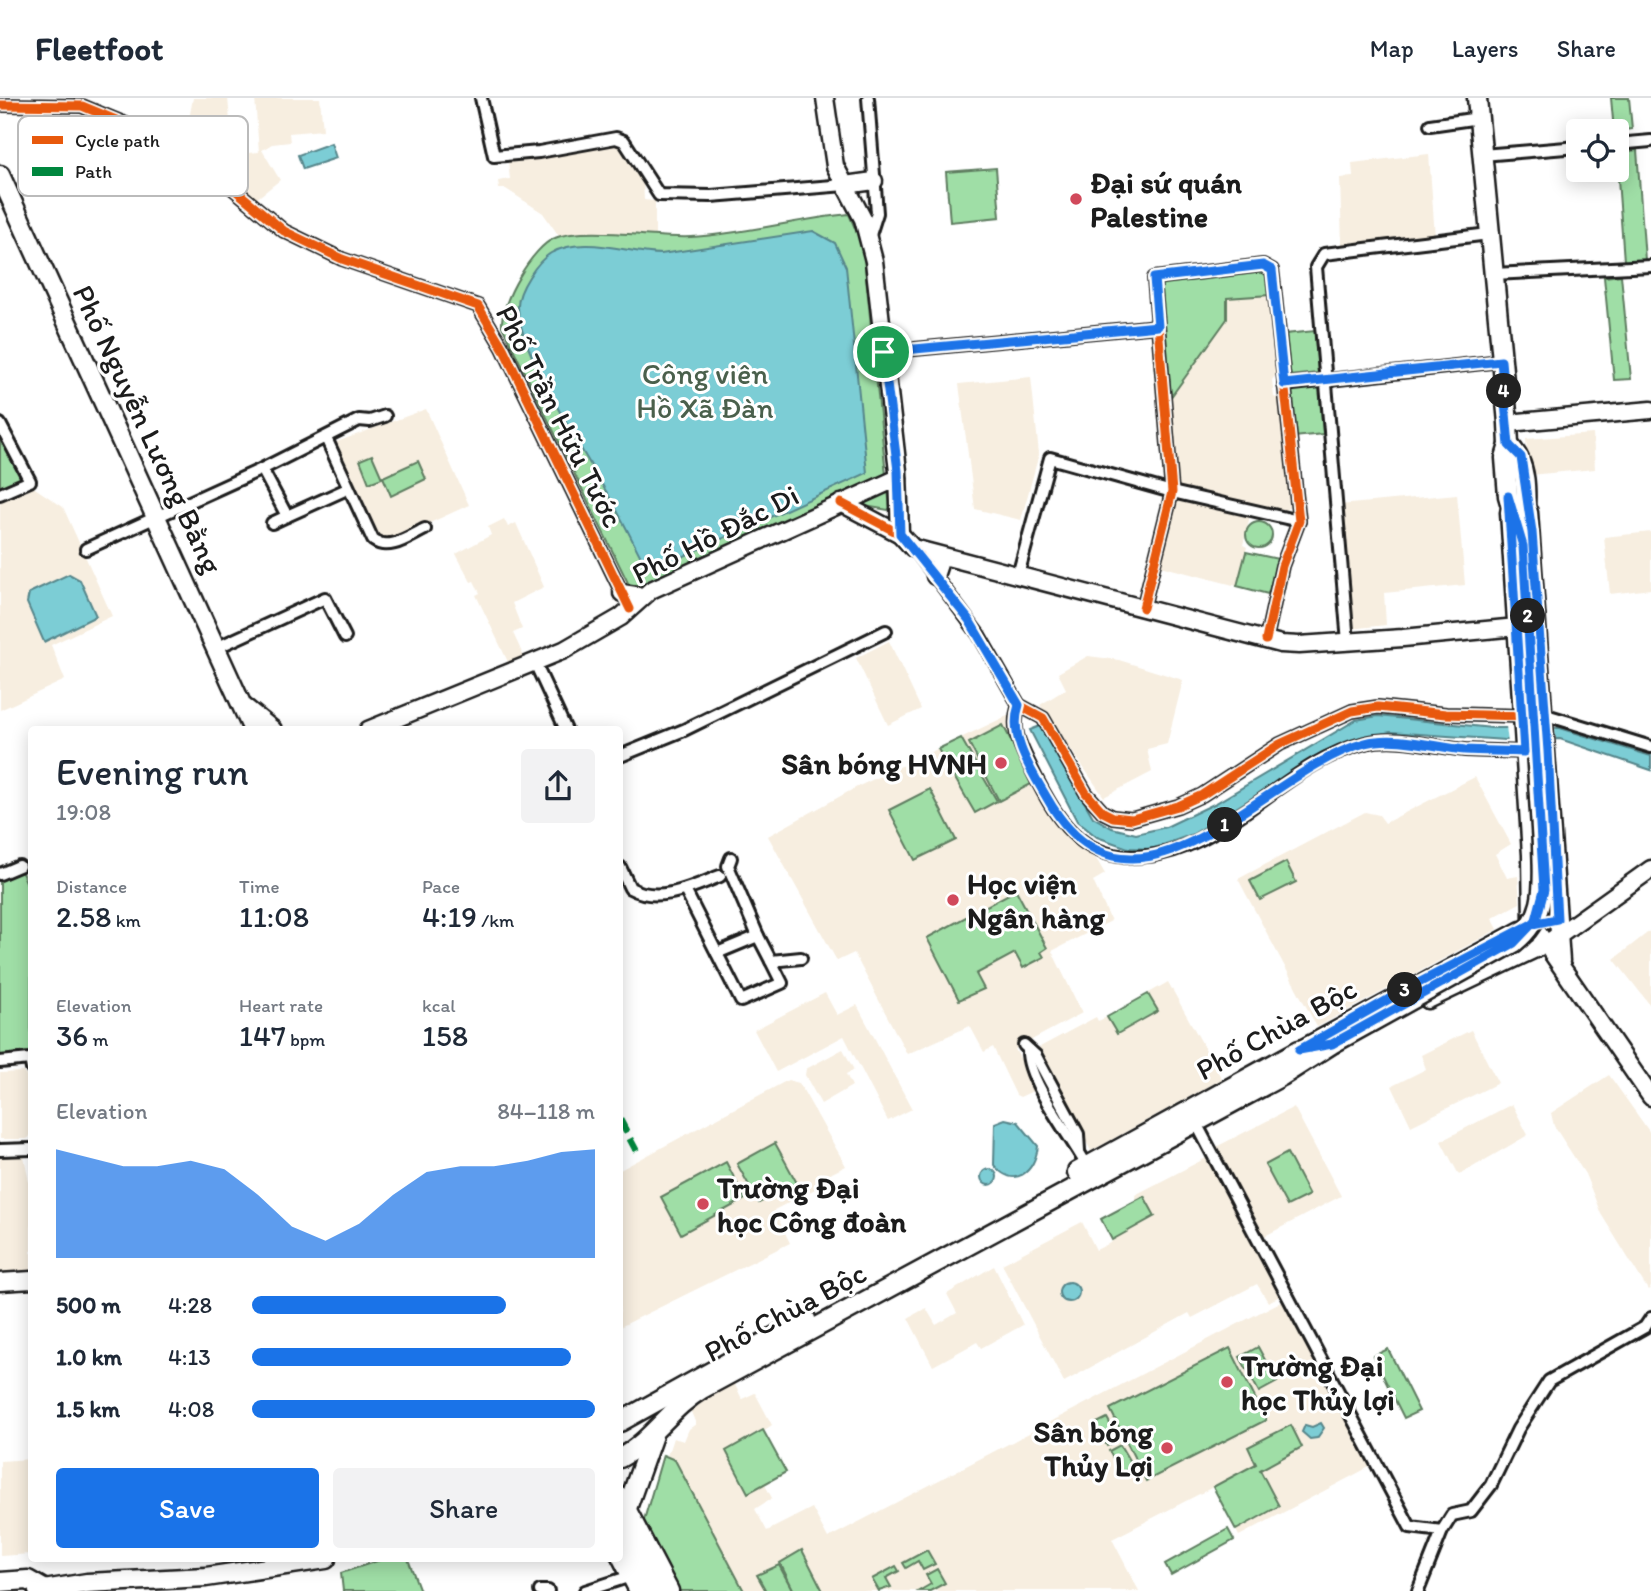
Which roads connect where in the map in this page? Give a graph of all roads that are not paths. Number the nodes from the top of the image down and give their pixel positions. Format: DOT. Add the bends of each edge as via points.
graph roads {
  1 [pos="481,98"];
  2 [pos="825,98"];
  3 [pos="868,98"];
  4 [pos="1477,98"];
  5 [pos="0,105"];
  6 [pos="107,116"];
  7 [pos="1479,118"];
  8 [pos="1430,125"];
  9 [pos="1651,141"];
  10 [pos="1629,143"];
  11 [pos="1566,148"];
  12 [pos="1482,155"];
  13 [pos="0,175"];
  14 [pos="874,181"];
  15 [pos="845,185"];
  16 [pos="242,196"];
  17 [pos="5,203"];
  18 [pos="1489,234"];
  19 [pos="869,238"];
  20 [pos="1651,266"];
  21 [pos="1493,274"];
  22 [pos="1158,326"];
  23 [pos="883,352"];
  24 [pos="1501,361"];
  25 [pos="1323,380"];
  26 [pos="1284,384"];
  27 [pos="1651,411"];
  28 [pos="385,416"];
  29 [pos="1508,423"];
  30 [pos="0,424"];
  31 [pos="326,438"];
  32 [pos="262,469"];
  33 [pos="898,478"];
  34 [pos="347,489"];
  35 [pos="1172,492"];
  36 [pos="0,494"];
  37 [pos="1517,494"];
  38 [pos="841,503"];
  39 [pos="287,516"];
  40 [pos="152,519"];
  41 [pos="1299,521"];
  42 [pos="272,523"];
  43 [pos="425,529"];
  44 [pos="900,534"];
  45 [pos="913,548"];
  46 [pos="86,549"];
  47 [pos="945,557"];
  48 [pos="1018,575"];
  49 [pos="935,576"];
  50 [pos="622,593"];
  51 [pos="642,596"];
  52 [pos="1143,608"];
  53 [pos="630,609"];
  54 [pos="1517,627"];
  55 [pos="886,631"];
  56 [pos="345,637"];
  57 [pos="1266,640"];
  58 [pos="1348,642"];
  59 [pos="216,648"];
  60 [pos="535,663"];
  61 [pos="236,705"];
  62 [pos="1019,705"];
  63 [pos="1523,716"];
  64 [pos="1546,718"];
  65 [pos="241,726"];
  66 [pos="250,726"];
  67 [pos="266,726"];
  68 [pos="378,726"];
  69 [pos="564,726"];
  70 [pos="1651,747"];
  71 [pos="1524,752"];
  72 [pos="623,755"];
  73 [pos="1555,852"];
  74 [pos="1531,855"];
  75 [pos="731,858"];
  76 [pos="19,866"];
  77 [pos="1651,869"];
  78 [pos="623,873"];
  79 [pos="0,874"];
  80 [pos="720,876"];
  81 [pos="685,890"];
  82 [pos="1557,919"];
  83 [pos="1576,922"];
  84 [pos="1532,924"];
  85 [pos="758,936"];
  86 [pos="1552,940"];
  87 [pos="1486,947"];
  88 [pos="717,953"];
  89 [pos="802,958"];
  90 [pos="771,961"];
  91 [pos="1497,966"];
  92 [pos="1026,1048"];
  93 [pos="1303,1056"];
  94 [pos="0,1062"];
  95 [pos="28,1064"];
  96 [pos="1651,1097"];
  97 [pos="1196,1123"];
  98 [pos="28,1149"];
  99 [pos="0,1150"];
  100 [pos="1086,1164"];
  101 [pos="28,1280"];
  102 [pos="0,1282"];
  103 [pos="1651,1318"];
  104 [pos="628,1409"];
  105 [pos="653,1435"];
  106 [pos="623,1456"];
  107 [pos="623,1509"];
  108 [pos="623,1513"];
  109 [pos="623,1514"];
  110 [pos="1441,1531"];
  111 [pos="623,1560"];
  112 [pos="306,1562"];
  113 [pos="0,1582"];
  114 [pos="635,1583"];
  115 [pos="40,1590"];
  116 [pos="540,1591"];
  117 [pos="548,1591"];
  118 [pos="584,1591"];
  119 [pos="653,1591"];
  120 [pos="669,1591"];
  121 [pos="1418,1591"];
  1 -- 15 [label="street" via="494,156 616,138 624,141 659,195 711,196"];
  2 -- 15 [label="street" via="835,166"];
  3 -- 14 [label="street"];
  4 -- 7 [label="main road"];
  5 -- 6 [label="street, Phố Trần Hữu Tước" via="82,106"];
  7 -- 8 [label="street"];
  7 -- 12 [label="main road"];
  9 -- 10 [label="street"];
  11 -- 12 [label="street"];
  12 -- 18 [label="main road"];
  13 -- 17 [label="main road, Phố Nguyễn Lương Bằng"];
  14 -- 15 [label="street"];
  14 -- 19 [label="street" via="877,213"];
  15 -- 19 [label="street"];
  16 -- 50 [label="street, Phố Trần Hữu Tước" via="284,231 342,259 478,306 503,348"];
  17 -- 40 [label="main road, Phố Nguyễn Lương Bằng"];
  18 -- 21 [label="main road"];
  18 -- 25 [label="street" via="1324,254 1316,267"];
  19 -- 23 [label="street"];
  20 -- 21 [label="street"];
  21 -- 24 [label="main road"];
  22 -- 23 [label="street"];
  22 -- 26 [label="street" via="1154,278 1263,265 1272,270"];
  22 -- 35 [label="street"];
  23 -- 33 [label="street"];
  24 -- 25 [label="street"];
  24 -- 29 [label="main road"];
  25 -- 26 [label="street"];
  25 -- 58 [label="street"];
  26 -- 41 [label="street"];
  27 -- 29 [label="street"];
  28 -- 31 [label="street" via="359,420"];
  29 -- 37 [label="main road" via="1505,458"];
  30 -- 36 [label="street" via="30,481"];
  31 -- 32 [label="street"];
  31 -- 34 [label="street"];
  32 -- 39 [label="street"];
  32 -- 40 [label="street"];
  33 -- 38 [label="street, Phố Hồ Đắc Di"];
  33 -- 44 [label="street"];
  34 -- 39 [label="street"];
  34 -- 43 [label="street" via="373,541 380,545 391,545"];
  35 -- 41 [label="street"];
  35 -- 48 [label="street" via="1050,457"];
  35 -- 52 [label="street"];
  37 -- 54 [label="street"];
  37 -- 64 [label="street" via="1532,532"];
  37 -- 93 [label="main road, bridge" via="1542,845 1539,914 1514,943"];
  38 -- 44 [label="street"];
  38 -- 51 [label="street, Phố Hồ Đắc Di"];
  39 -- 42 [label="street"];
  40 -- 46 [label="street"];
  40 -- 59 [label="main road, Phố Nguyễn Lương Bằng"];
  40 -- 61 [label="main road, Phố Nguyễn Lương Bằng"];
  41 -- 57 [label="street"];
  44 -- 45 [label="street"];
  45 -- 47 [label="street"];
  45 -- 49 [label="street"];
  47 -- 48 [label="street"];
  47 -- 49 [label="street"];
  48 -- 52 [label="street"];
  49 -- 62 [label="street" via="979,635"];
  50 -- 51 [label="street"];
  50 -- 53 [label="street, Phố Trần Hữu Tước"];
  51 -- 53 [label="street, Phố Hồ Đắc Di"];
  52 -- 57 [label="street"];
  53 -- 60 [label="street, Phố Hồ Đắc Di"];
  54 -- 58 [label="street"];
  54 -- 63 [label="street"];
  55 -- 72 [label="street" via="684,730"];
  56 -- 59 [label="street" via="324,597"];
  57 -- 58 [label="street" via="1299,645"];
  59 -- 61 [label="main road, Phố Nguyễn Lương Bằng"];
  60 -- 68 [label="street, Phố Hồ Đắc Di"];
  60 -- 69 [label="street"];
  61 -- 65 [label="main road"];
  61 -- 66 [label="main road"];
  61 -- 67 [label="main road"];
  62 -- 63 [label="street" via="1043,718 1093,803 1113,817 1132,819 1202,795 1280,744 1352,711 1378,707"];
  62 -- 71 [label="street" via="1015,732 1058,818 1083,842 1119,856 1158,854 1199,841 1318,765 1363,744"];
  63 -- 71 [label="street"];
  64 -- 70 [label="street"];
  64 -- 73 [label="street"];
  71 -- 74 [label="street"];
  73 -- 74 [label="street"];
  73 -- 82 [label="street"];
  74 -- 84 [label="street"];
  75 -- 85 [label="street" via="728,866 739,878"];
  76 -- 79 [label="street"];
  77 -- 83 [label="street, Phố Chùa Bộc"];
  78 -- 81 [label="street" via="630,888 669,895"];
  80 -- 81 [label="street"];
  81 -- 88 [label="street"];
  82 -- 83 [label="street"];
  82 -- 84 [label="street, Phố Chùa Bộc"];
  82 -- 86 [label="street"];
  83 -- 86 [label="street, Phố Chùa Bộc"];
  84 -- 86 [label="street"];
  84 -- 87 [label="street, Phố Chùa Bộc"];
  85 -- 88 [label="street"];
  85 -- 90 [label="street"];
  86 -- 91 [label="street, Phố Chùa Bộc"];
  86 -- 96 [label="street" via="1562,963"];
  87 -- 91 [label="street"];
  87 -- 93 [label="street, Phố Chùa Bộc"];
  88 -- 90 [label="street" via="741,1001 782,983"];
  89 -- 90 [label="street"];
  91 -- 93 [label="street, Phố Chùa Bộc"];
  92 -- 100 [label="street" via="1027,1061 1047,1088 1068,1139"];
  93 -- 97 [label="main road, Phố Chùa Bộc"];
  93 -- 100 [label="main road, Phố Chùa Bộc"];
  94 -- 95 [label="street"];
  97 -- 100 [label="main road, Phố Chùa Bộc"];
  97 -- 110 [label="street" via="1410,1527"];
  98 -- 99 [label="street"];
  100 -- 104 [label="main road, Phố Chùa Bộc"];
  100 -- 105 [label="main road, Phố Chùa Bộc" via="986,1239 694,1393"];
  101 -- 102 [label="street"];
  103 -- 110 [label="street" via="1644,1327 1549,1381 1518,1429 1491,1485 1471,1511 1452,1515"];
  105 -- 106 [label="main road, Phố Chùa Bộc"];
  105 -- 107 [label="main road"];
  108 -- 120 [label="main road"];
  109 -- 119 [label="main road"];
  110 -- 121 [label="street"];
  111 -- 114 [label="main road"];
  112 -- 115 [label="main road" via="206,1577"];
  113 -- 115 [label="main road" via="28,1580"];
  114 -- 118 [label="street"];
  116 -- 117 [label="street"];
}
